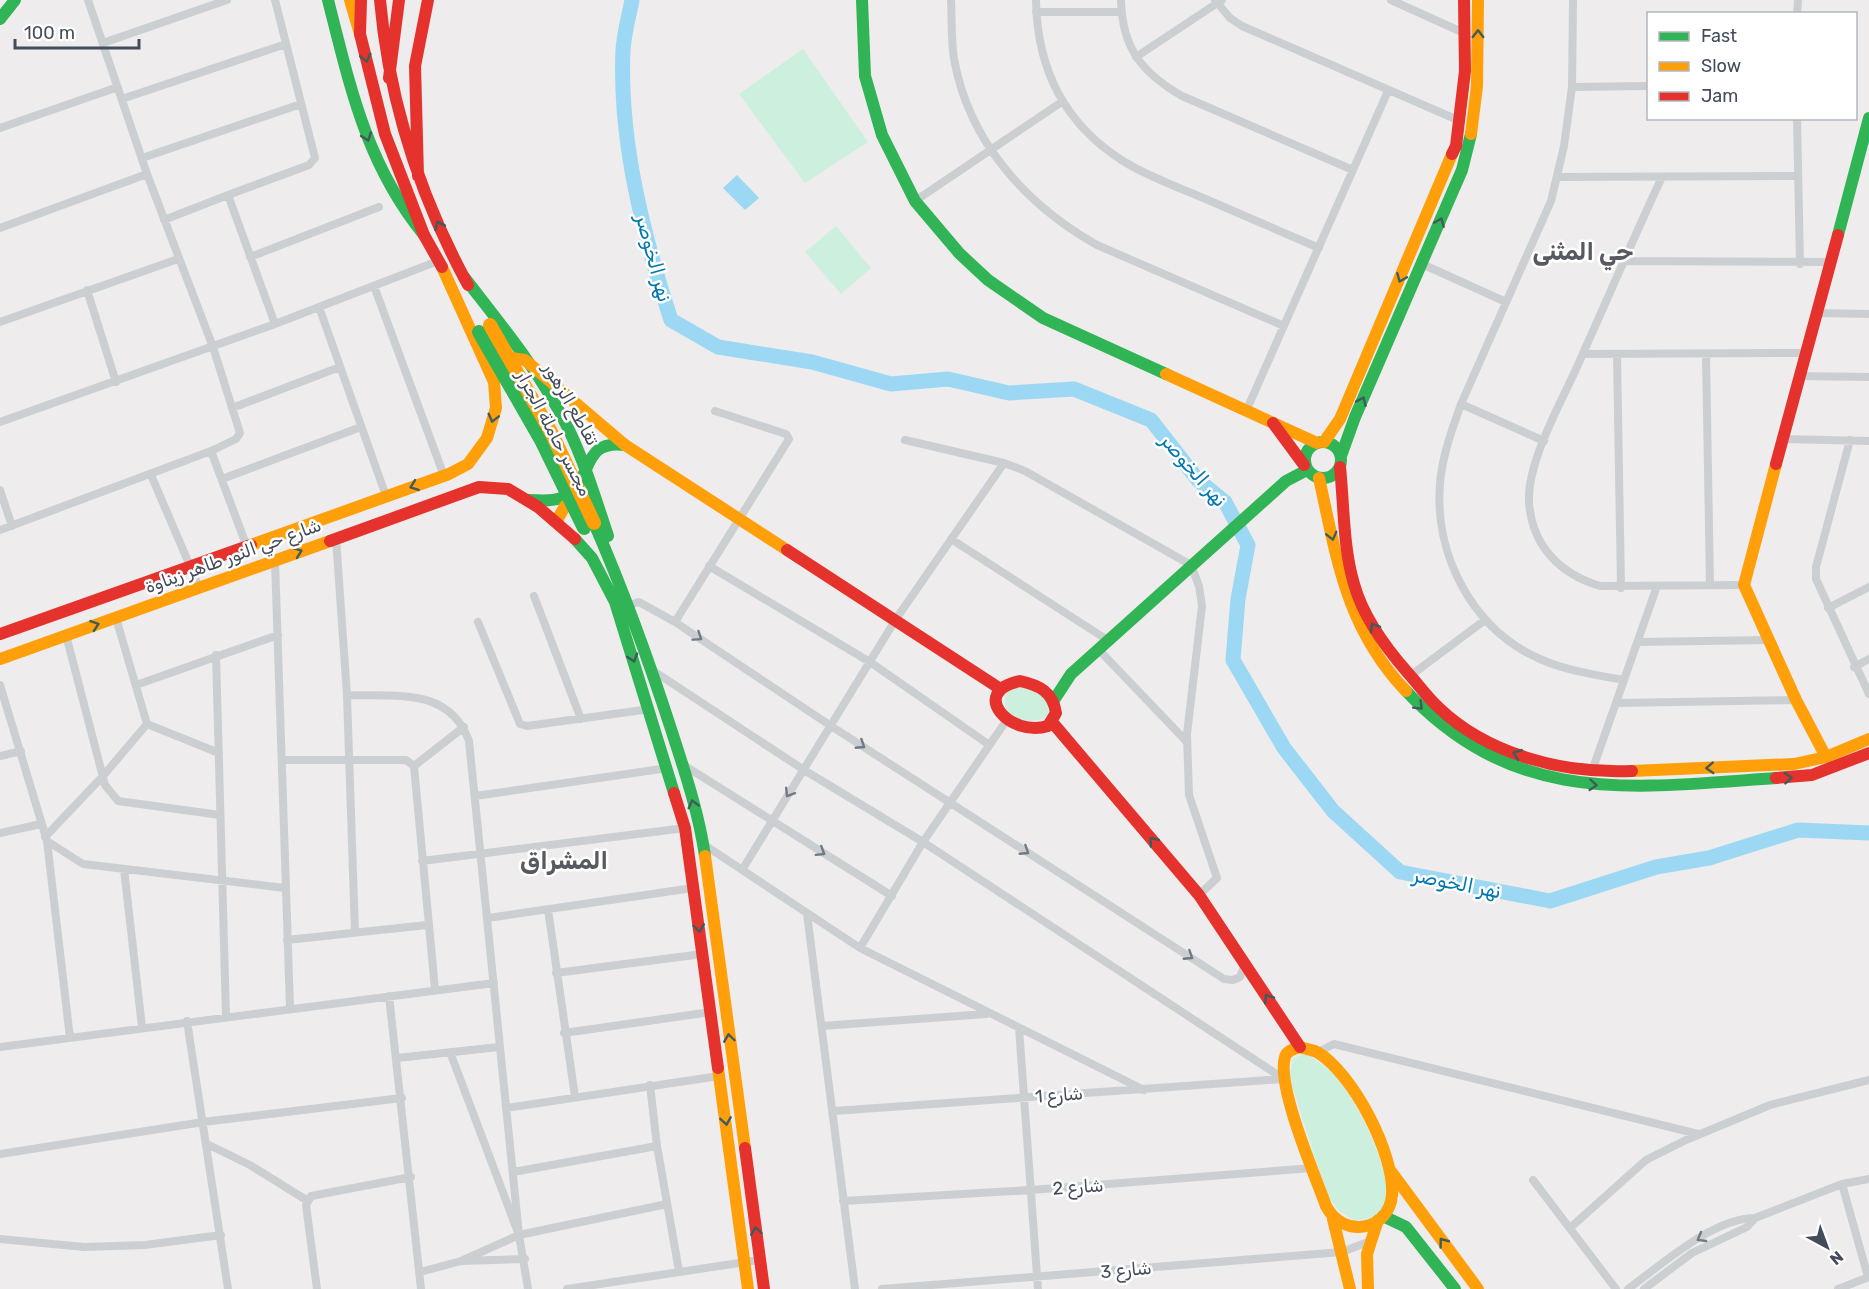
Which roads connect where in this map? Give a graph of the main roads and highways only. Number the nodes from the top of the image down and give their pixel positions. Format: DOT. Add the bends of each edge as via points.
graph roads {
  1 [pos="15,0"];
  2 [pos="328,0"];
  3 [pos="350,0"];
  4 [pos="360,0"];
  5 [pos="380,0"];
  6 [pos="399,0"];
  7 [pos="428,0"];
  8 [pos="862,0"];
  9 [pos="1464,0"];
  10 [pos="1478,0"];
  11 [pos="0,19"];
  12 [pos="360,34"];
  13 [pos="390,78"];
  14 [pos="1868,124"];
  15 [pos="418,176"];
  16 [pos="424,235"];
  17 [pos="458,281"];
  18 [pos="511,339"];
  19 [pos="484,358"];
  20 [pos="525,360"];
  21 [pos="494,382"];
  22 [pos="1273,422"];
  23 [pos="1321,442"];
  24 [pos="625,444"];
  25 [pos="1340,461"];
  26 [pos="1306,467"];
  27 [pos="585,468"];
  28 [pos="1319,478"];
  29 [pos="527,500"];
  30 [pos="1343,500"];
  31 [pos="596,501"];
  32 [pos="1326,504"];
  33 [pos="556,522"];
  34 [pos="624,602"];
  35 [pos="0,634"];
  36 [pos="0,659"];
  37 [pos="1071,674"];
  38 [pos="1038,684"];
  39 [pos="999,687"];
  40 [pos="1054,700"];
  41 [pos="1052,722"];
  42 [pos="1869,739"];
  43 [pos="1869,753"];
  44 [pos="1826,757"];
  45 [pos="1686,769"];
  46 [pos="1686,784"];
  47 [pos="1300,1047"];
  48 [pos="1390,1170"];
  49 [pos="1381,1218"];
  50 [pos="1333,1219"];
  51 [pos="753,1261"];
  52 [pos="748,1289"];
  53 [pos="764,1289"];
  54 [pos="1350,1289"];
  55 [pos="1368,1289"];
  56 [pos="1455,1289"];
  57 [pos="1478,1289"];
  1 -- 11 [label="main road"];
  2 -- 16 [label="main road, one-way" via="373,155 400,205"];
  3 -- 12 [label="main road"];
  4 -- 12 [label="main road"];
  5 -- 13 [label="main road"];
  6 -- 13 [label="main road"];
  7 -- 15 [label="main road" via="419,30 412,95"];
  8 -- 22 [label="main road" via="864,68 872,107 897,169 915,201 959,253 1020,304 1066,329"];
  9 -- 23 [label="main road, one-way" via="1465,71 1460,121 1448,171 1340,419"];
  25 -- 10 [label="main road, one-way" via="1470,144 1477,95"];
  12 -- 16 [label="main road, one-way" via="385,134"];
  13 -- 15 [label="main road"];
  14 -- 44 [label="main road" via="1744,585"];
  17 -- 15 [label="main road, one-way"];
  16 -- 17 [label="main road" via="438,261"];
  17 -- 18 [label="main road, تقاطع الزهور"];
  17 -- 19 [label="main road"];
  17 -- 34 [label="main road, مجسر حاملة الجرار, bridge" via="589,526"];
  18 -- 19 [label="main road" via="501,356"];
  18 -- 20 [label="main road, تقاطع الزهور"];
  19 -- 21 [label="main road"];
  20 -- 21 [label="main road" via="511,358 501,362"];
  20 -- 24 [label="main road"];
  20 -- 27 [label="main road, تقاطع الزهور" via="556,408"];
  21 -- 35 [label="main road, شارع حي النور طاهر زيناوة, one-way" via="493,423 468,464 444,476"];
  22 -- 23 [label="main road"];
  22 -- 26 [label="main road"];
  23 -- 25 [label="main road" via="1335,446"];
  23 -- 26 [label="main road" via="1306,454"];
  24 -- 27 [label="main road" via="612,442 599,447"];
  24 -- 39 [label="main road"];
  25 -- 28 [label="main road" via="1329,478"];
  25 -- 30 [label="main road"];
  26 -- 28 [label="main road"];
  26 -- 37 [label="main road"];
  27 -- 29 [label="main road" via="578,486 565,497"];
  27 -- 31 [label="main road, تقاطع الزهور"];
  28 -- 32 [label="main road"];
  29 -- 33 [label="main road"];
  36 -- 29 [label="main road, شارع حي النور طاهر زيناوة, one-way" via="478,487 508,489"];
  30 -- 32 [label="main road" via="1335,497"];
  45 -- 30 [label="main road, one-way" via="1592,771 1532,760 1487,741 1439,708 1376,630 1354,585"];
  31 -- 33 [label="main road" via="586,497 573,500 559,512"];
  31 -- 34 [label="main road, تقاطع الزهور"];
  32 -- 46 [label="main road, one-way" via="1344,589 1360,629 1400,685 1430,717 1499,761 1563,782 1600,786"];
  33 -- 34 [label="main road" via="592,558"];
  34 -- 51 [label="main road, one-way" via="686,828 719,1076"];
  51 -- 34 [label="main road, one-way" via="703,844 652,670"];
  37 -- 38 [label="main road" via="1055,682"];
  37 -- 40 [label="main road"];
  38 -- 39 [label="main road" via="1014,681"];
  38 -- 40 [label="main road"];
  39 -- 41 [label="main road" via="996,701 1006,721 1036,729"];
  40 -- 41 [label="main road"];
  47 -- 41 [label="main road, one-way" via="1199,895"];
  42 -- 44 [label="main road"];
  46 -- 43 [label="main road, one-way" via="1812,775"];
  44 -- 45 [label="main road, one-way" via="1794,764"];
  45 -- 46 [label="main road"];
  47 -- 48 [label="main road" via="1318,1052 1349,1083 1372,1124"];
  47 -- 50 [label="main road" via="1284,1056 1284,1079"];
  48 -- 49 [label="main road" via="1392,1196"];
  57 -- 48 [label="main road, one-way"];
  49 -- 50 [label="main road" via="1361,1227"];
  49 -- 55 [label="main road" via="1368,1242"];
  49 -- 56 [label="main road" via="1406,1227"];
  50 -- 54 [label="main road"];
  51 -- 52 [label="main road"];
  51 -- 53 [label="main road"];
}
